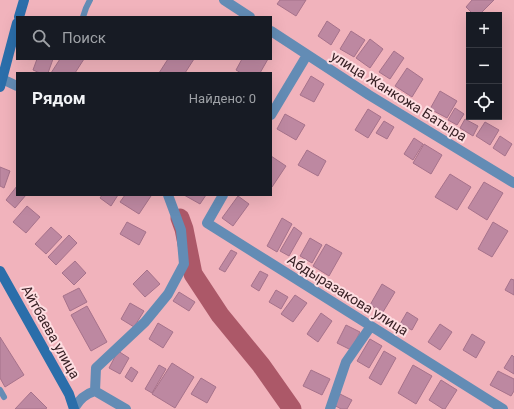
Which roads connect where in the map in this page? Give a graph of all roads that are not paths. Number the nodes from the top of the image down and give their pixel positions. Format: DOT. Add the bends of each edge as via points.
graph roads {
  1 [pos="24,0"];
  2 [pos="90,0"];
  3 [pos="224,0"];
  4 [pos="18,16"];
  5 [pos="83,16"];
  6 [pos="248,16"];
  7 [pos="16,27"];
  8 [pos="272,32"];
  9 [pos="307,55"];
  10 [pos="1,83"];
  11 [pos="16,86"];
  12 [pos="272,113"];
  13 [pos="514,183"];
  14 [pos="168,196"];
  15 [pos="222,196"];
  16 [pos="0,271"];
  17 [pos="371,326"];
  18 [pos="0,390"];
  19 [pos="95,391"];
  20 [pos="4,397"];
  21 [pos="74,409"];
  22 [pos="126,409"];
  23 [pos="330,409"];
  24 [pos="503,409"];
  1 -- 4 [label="street"];
  2 -- 5 [label="lane"];
  3 -- 6 [label="street"];
  7 -- 10 [label="street"];
  8 -- 9 [label="street, улица Жанкожа Батыра"];
  9 -- 12 [label="street"];
  9 -- 13 [label="street, улица Жанкожа Батыра"];
  10 -- 11 [label="street"];
  14 -- 19 [label="street" via="181,230 184,264 168,294 145,322 96,368"];
  15 -- 17 [label="street, Абдыразакова улица" via="207,223"];
  16 -- 21 [label="street, Айтбаева улица" via="69,394"];
  17 -- 23 [label="street" via="346,362"];
  17 -- 24 [label="street, Абдыразакова улица"];
  18 -- 20 [label="lane"];
  19 -- 21 [label="street" via="82,398"];
  19 -- 22 [label="street"];
}
